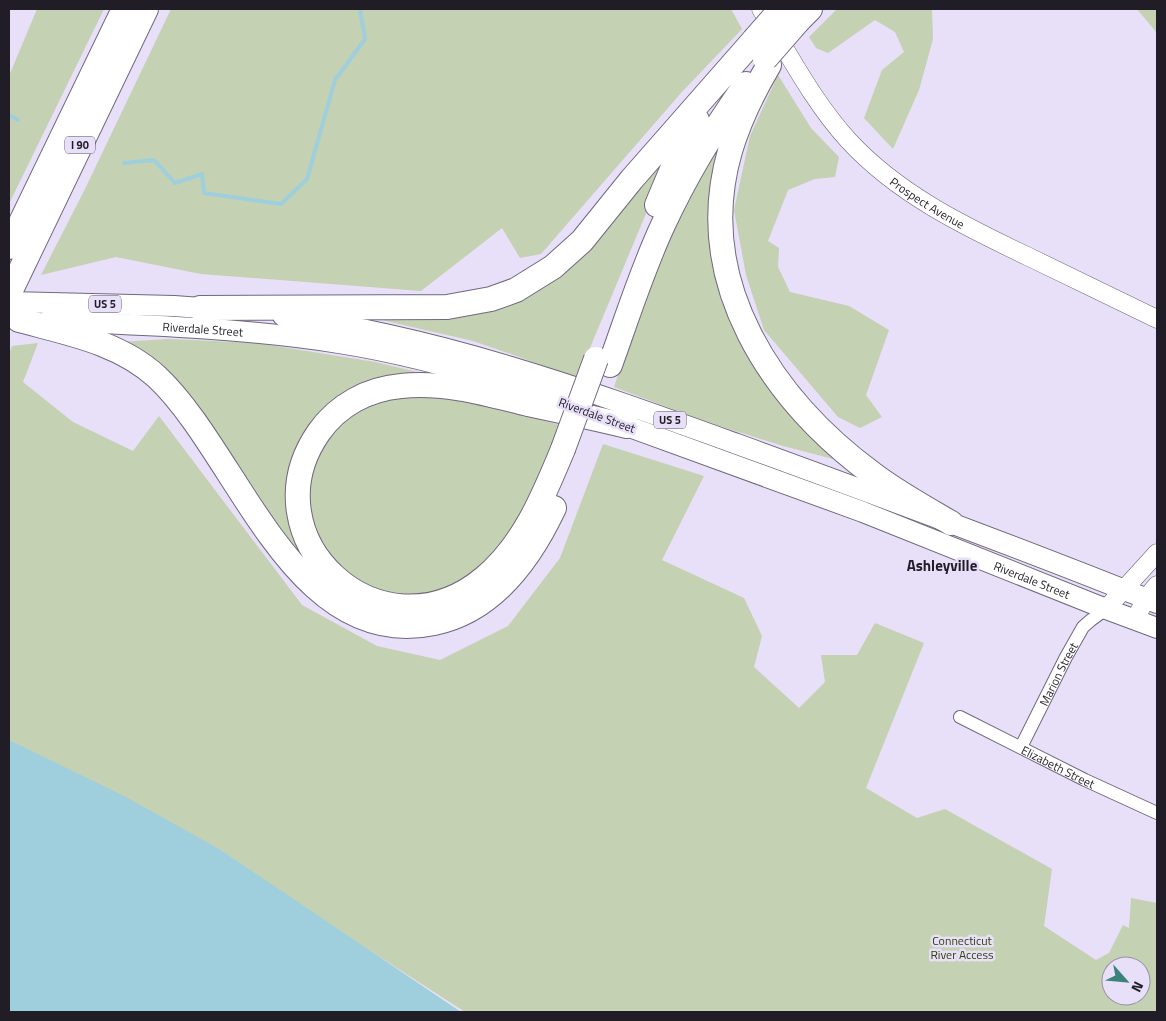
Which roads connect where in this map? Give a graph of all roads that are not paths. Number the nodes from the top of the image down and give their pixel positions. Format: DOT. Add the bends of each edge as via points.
graph roads {
  1 [pos="124,9"];
  2 [pos="146,9"];
  3 [pos="761,9"];
  4 [pos="794,18"];
  5 [pos="763,55"];
  6 [pos="729,70"];
  7 [pos="9,247"];
  8 [pos="12,303"];
  9 [pos="200,308"];
  10 [pos="1157,319"];
  11 [pos="603,362"];
  12 [pos="627,426"];
  13 [pos="570,451"];
  14 [pos="951,523"];
  15 [pos="1157,552"];
  16 [pos="1124,588"];
  17 [pos="1154,595"];
  18 [pos="1106,609"];
  19 [pos="1135,620"];
  20 [pos="1157,628"];
  21 [pos="960,717"];
  22 [pos="1021,747"];
  23 [pos="1157,814"];
  1 -- 7 [label="highway, I 90"];
  2 -- 8 [label="highway, I 90"];
  3 -- 10 [label="street, Prospect Avenue" via="829,116 862,154 890,179 946,215"];
  4 -- 5 [label="highway, bridge"];
  5 -- 6 [label="highway"];
  5 -- 11 [label="highway" via="711,134 677,195"];
  5 -- 14 [label="highway" via="750,101 735,134 721,196 721,242 739,314 778,381 832,440 875,476"];
  6 -- 9 [label="highway" via="576,246 554,267 516,290 491,299 447,307"];
  6 -- 11 [label="highway" via="673,167"];
  8 -- 9 [label="main road, Riverdale Street / US 5"];
  8 -- 12 [label="main road, Riverdale Street / US 5" via="341,343 392,353 522,388"];
  8 -- 13 [label="highway" via="73,334 131,358 156,376 193,419 290,562 329,599 372,622 408,627 431,624 457,617 484,602 510,577 531,550 554,509"];
  9 -- 14 [label="main road, Riverdale Street / US 5" via="321,321 444,347 633,407"];
  11 -- 13 [label="highway"];
  12 -- 13 [label="highway" via="453,388 418,385 379,390 341,409 312,444 298,489 299,510 314,552 341,582 362,596 388,605 436,604 468,590 500,562 526,526"];
  12 -- 18 [label="main road, Riverdale Street / US 5" via="863,512"];
  14 -- 16 [label="main road, Riverdale Street / US 5"];
  15 -- 16 [label="street"];
  16 -- 17 [label="main road, Riverdale Street / US 5"];
  16 -- 18 [label="street"];
  17 -- 19 [label="street"];
  18 -- 19 [label="main road, Riverdale Street / US 5"];
  18 -- 22 [label="street, Marion Street" via="1083,627"];
  19 -- 20 [label="main road, Riverdale Street / US 5"];
  21 -- 22 [label="street, Elizabeth Street"];
  22 -- 23 [label="street, Elizabeth Street"];
}
